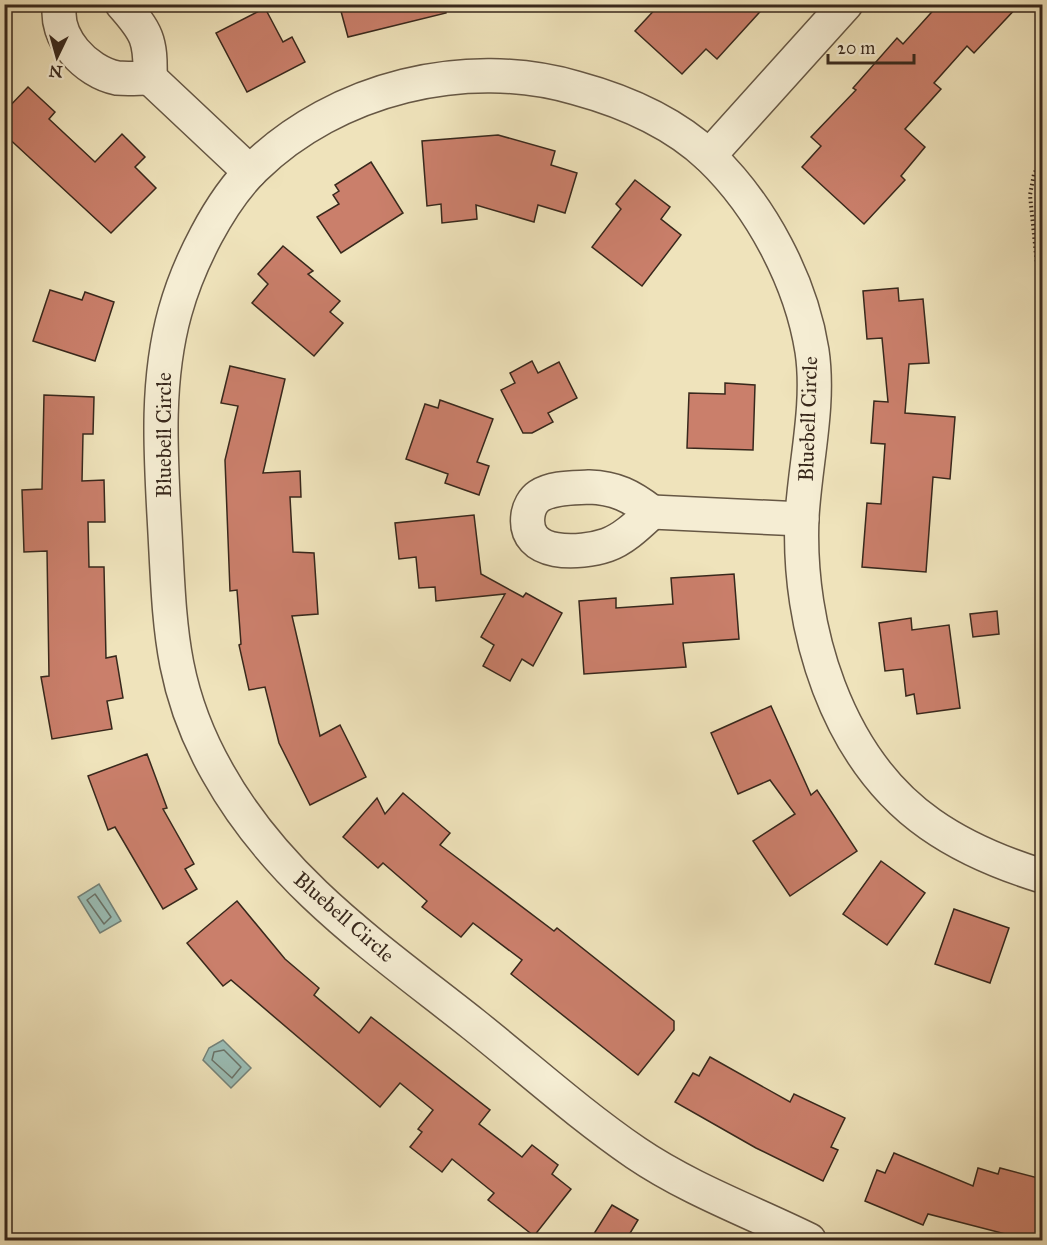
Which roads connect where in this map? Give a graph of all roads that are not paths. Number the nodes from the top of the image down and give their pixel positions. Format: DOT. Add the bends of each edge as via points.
graph roads {
  1 [pos="60,4"];
  2 [pos="122,4"];
  3 [pos="846,4"];
  4 [pos="150,78"];
  5 [pos="709,156"];
  6 [pos="250,171"];
  7 [pos="652,512"];
  8 [pos="802,519"];
  9 [pos="1042,876"];
  10 [pos="809,1240"];
  1 -- 4 [label="street" via="58,22 65,41 90,63 118,78"];
  2 -- 4 [label="street" via="147,35"];
  3 -- 5 [label="street"];
  4 -- 6 [label="street"];
  5 -- 6 [label="street, Bluebell Circle" via="662,122 614,99 549,82 477,76 435,79 365,97 281,145"];
  5 -- 8 [label="street, Bluebell Circle" via="742,194 777,248 798,300 812,352 813,395"];
  6 -- 10 [label="street, Bluebell Circle" via="190,267 174,314 162,372 162,474 170,631 177,678 217,772 273,852 320,903 557,1091 645,1158"];
  7 -- 8 [label="street"];
  8 -- 9 [label="street, Bluebell Circle" via="801,568 819,664 856,742 876,773 900,800 930,824 1006,866"];
}
